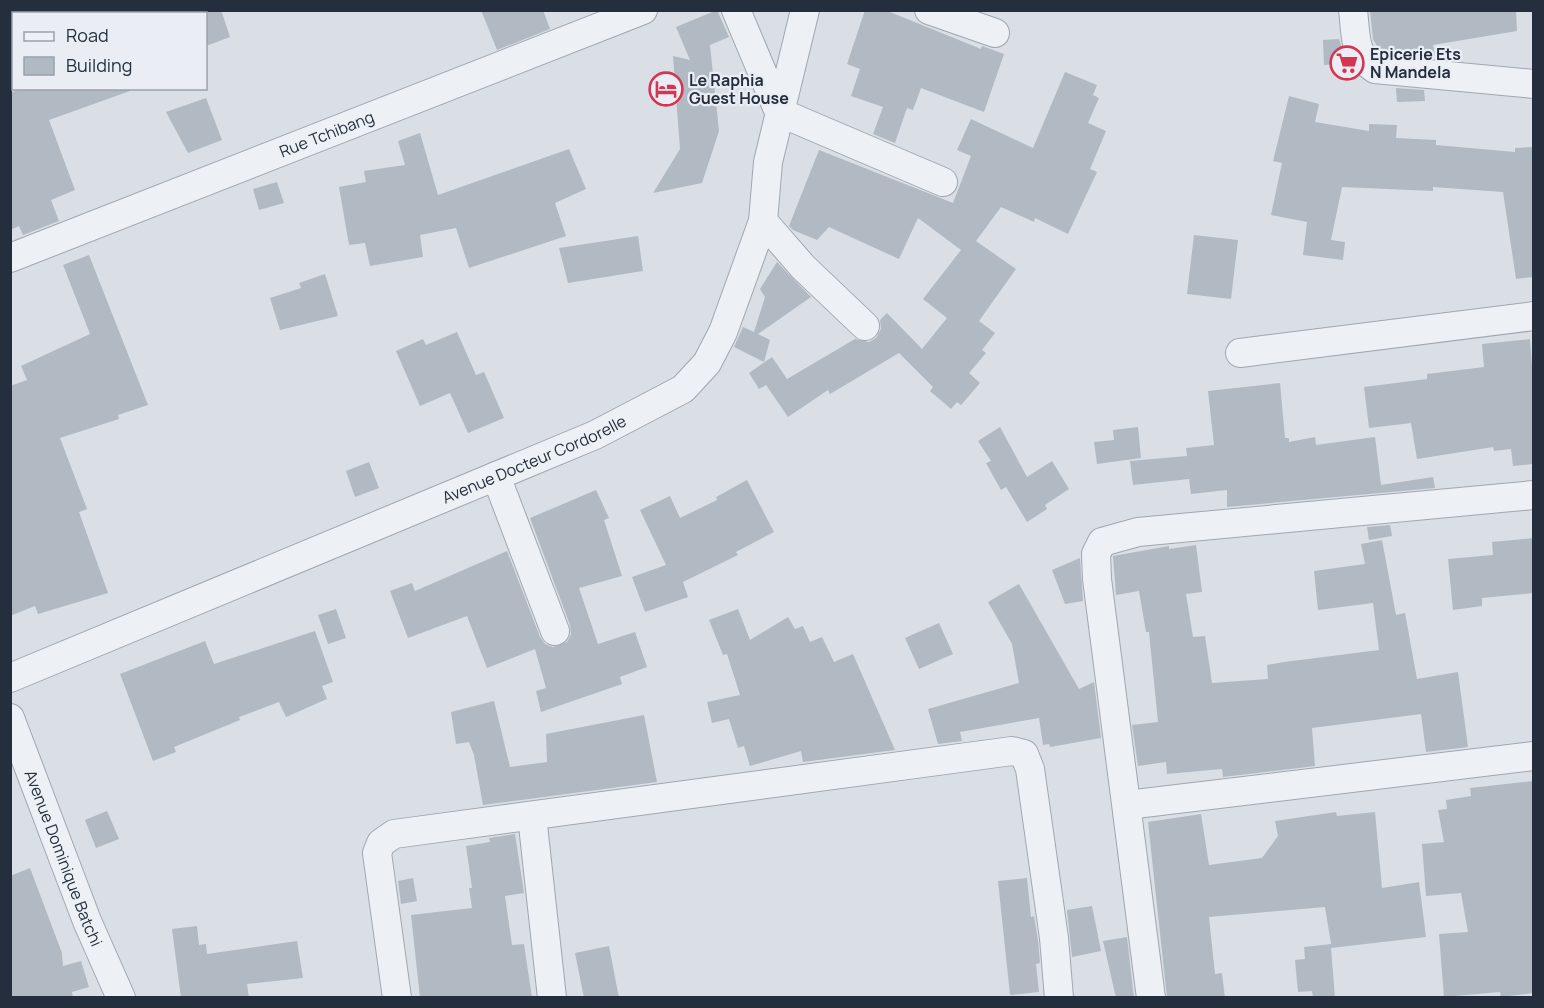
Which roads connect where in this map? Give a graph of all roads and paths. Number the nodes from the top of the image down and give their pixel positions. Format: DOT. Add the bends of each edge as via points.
graph roads {
  1 [pos="643,10"];
  2 [pos="735,10"];
  3 [pos="805,10"];
  4 [pos="929,10"];
  5 [pos="1353,10"];
  6 [pos="995,33"];
  7 [pos="1533,84"];
  8 [pos="779,112"];
  9 [pos="943,183"];
  10 [pos="763,221"];
  11 [pos="10,258"];
  12 [pos="1533,316"];
  13 [pos="865,326"];
  14 [pos="1240,353"];
  15 [pos="496,476"];
  16 [pos="1533,495"];
  17 [pos="555,631"];
  18 [pos="10,678"];
  19 [pos="10,718"];
  20 [pos="1533,756"];
  21 [pos="1127,805"];
  22 [pos="532,816"];
  23 [pos="121,998"];
  24 [pos="397,998"];
  25 [pos="552,998"];
  26 [pos="1059,998"];
  27 [pos="1150,998"];
  1 -- 11 [label="street, Rue Tchibang"];
  2 -- 8 [label="street"];
  3 -- 8 [label="street, Avenue Docteur Cordorelle"];
  4 -- 6 [label="street"];
  5 -- 7 [label="street" via="1362,61 1375,69"];
  8 -- 9 [label="street"];
  8 -- 10 [label="street, Avenue Docteur Cordorelle" via="768,162"];
  10 -- 13 [label="street" via="803,267"];
  10 -- 15 [label="street, Avenue Docteur Cordorelle" via="723,332 707,363 683,389 595,435"];
  12 -- 14 [label="street"];
  15 -- 17 [label="street"];
  15 -- 18 [label="street, Avenue Docteur Cordorelle"];
  16 -- 21 [label="street" via="1138,532 1102,542 1096,554 1097,579"];
  19 -- 23 [label="street, Avenue Dominique Batchi" via="87,921"];
  20 -- 21 [label="street"];
  21 -- 27 [label="street"];
  22 -- 24 [label="street" via="404,832 381,843 377,853"];
  22 -- 25 [label="street"];
  22 -- 26 [label="street" via="1012,751 1024,753 1030,769"];
}
